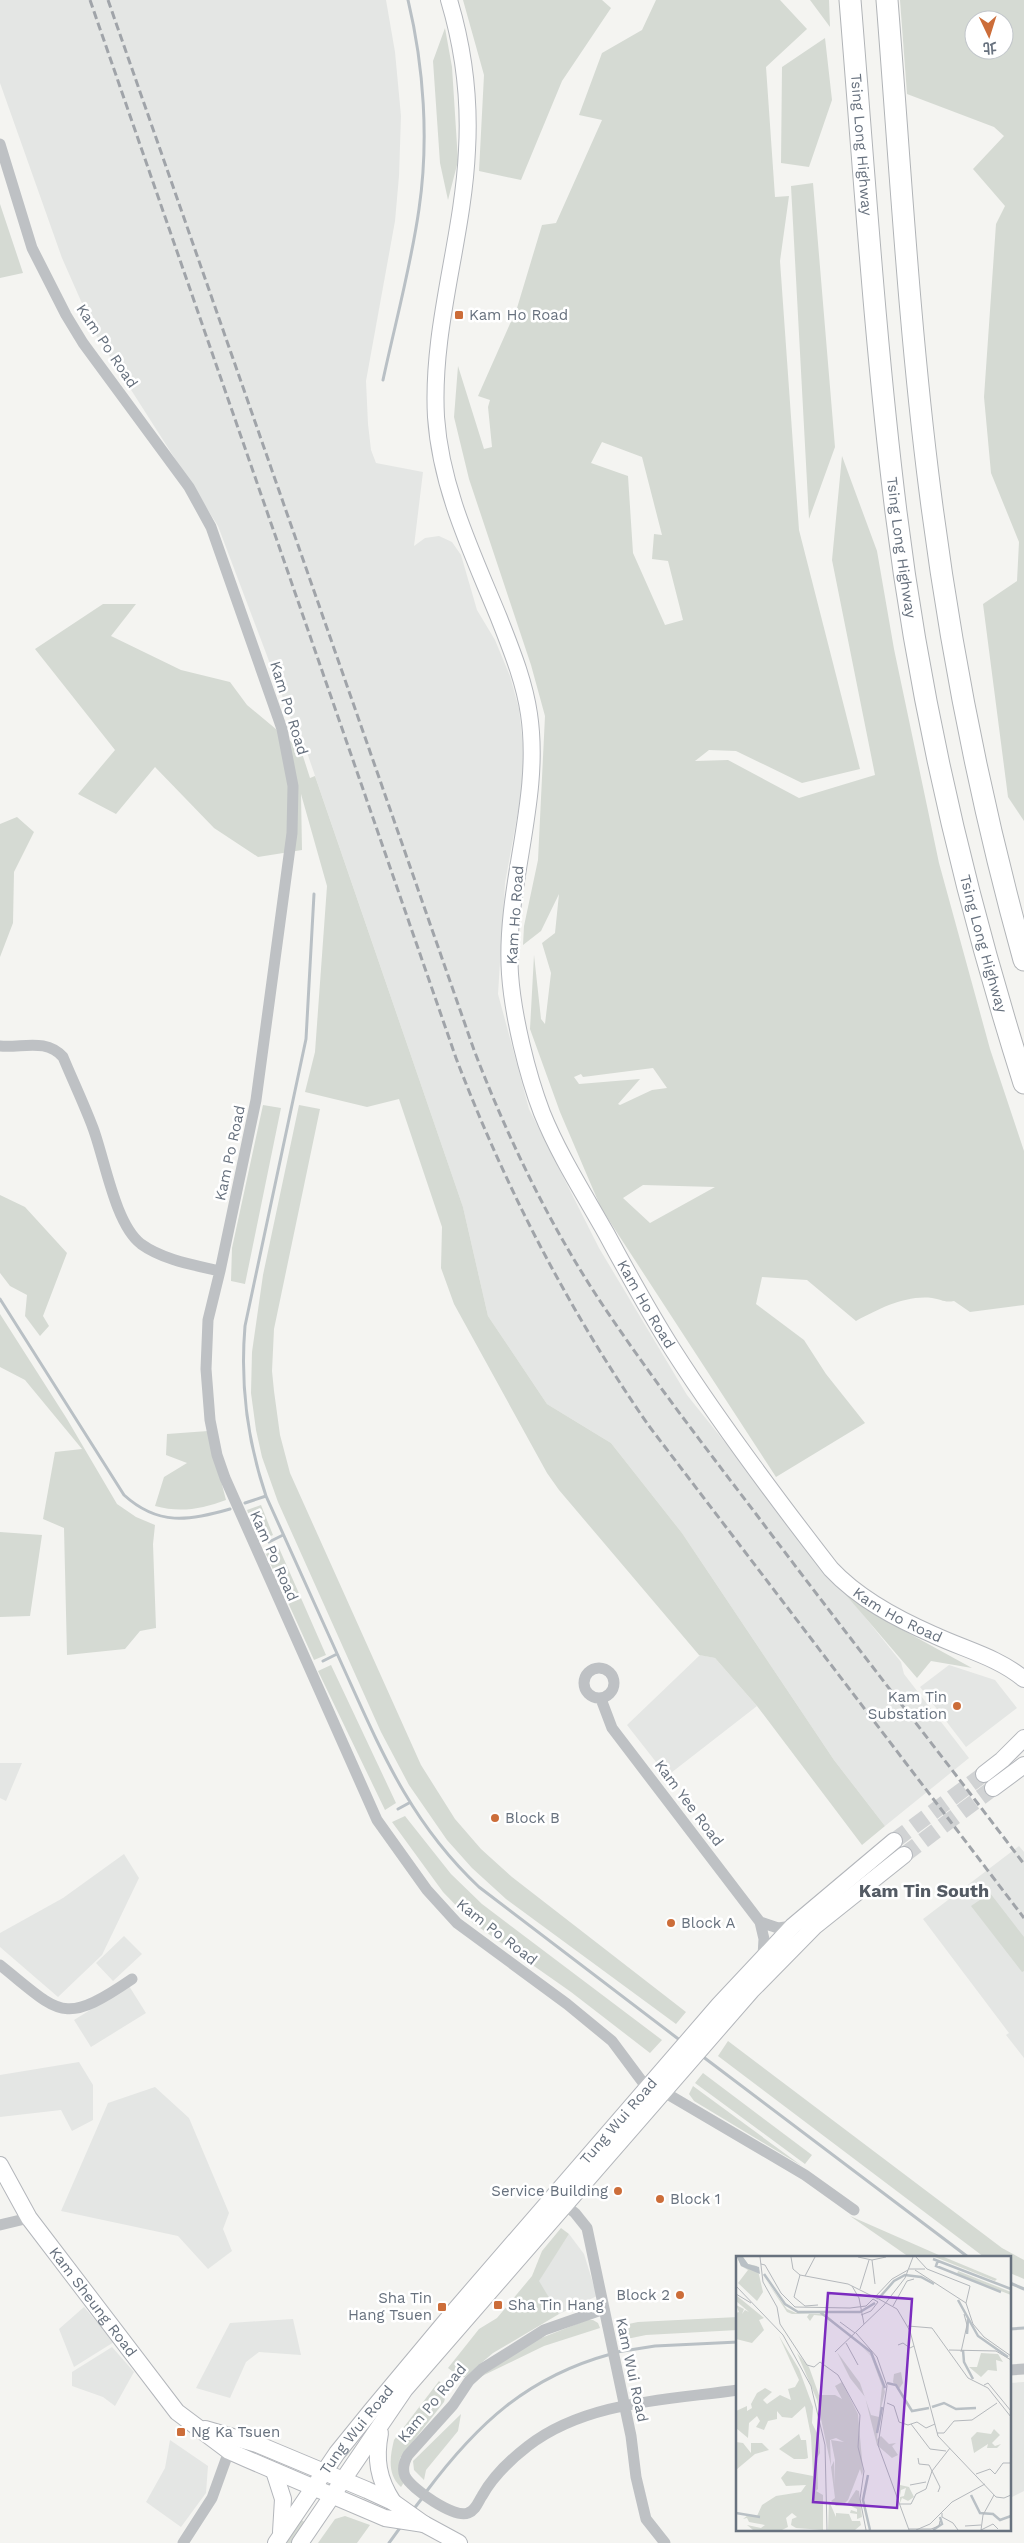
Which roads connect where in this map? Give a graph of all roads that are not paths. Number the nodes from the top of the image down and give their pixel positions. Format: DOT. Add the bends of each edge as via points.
graph roads {
  1 [pos="449,0"];
  2 [pos="850,0"];
  3 [pos="886,0"];
  4 [pos="0,144"];
  5 [pos="1024,960"];
  6 [pos="0,1046"];
  7 [pos="1024,1084"];
  8 [pos="220,1271"];
  9 [pos="1024,1679"];
  10 [pos="601,1698"];
  11 [pos="1024,1738"];
  12 [pos="1024,1765"];
  13 [pos="894,1841"];
  14 [pos="904,1854"];
  15 [pos="760,1922"];
  16 [pos="793,1926"];
  17 [pos="763,1956"];
  18 [pos="0,1965"];
  19 [pos="132,1979"];
  20 [pos="724,2011"];
  21 [pos="655,2087"];
  22 [pos="0,2165"];
  23 [pos="566,2206"];
  24 [pos="854,2210"];
  25 [pos="29,2218"];
  26 [pos="0,2225"];
  27 [pos="604,2308"];
  28 [pos="736,2390"];
  29 [pos="625,2406"];
  30 [pos="200,2428"];
  31 [pos="380,2428"];
  32 [pos="229,2451"];
  33 [pos="274,2471"];
  34 [pos="324,2472"];
  35 [pos="344,2480"];
  36 [pos="313,2488"];
  37 [pos="334,2497"];
  38 [pos="393,2502"];
  39 [pos="441,2535"];
  40 [pos="278,2540"];
  41 [pos="183,2543"];
  42 [pos="300,2543"];
  43 [pos="665,2543"];
  1 -- 9 [label="main road, Kam Ho Road" via="467,76 468,128 464,187 439,342 436,419 453,505 514,658 529,710 532,778 514,900 510,959 515,1005 536,1094 576,1180 672,1348 831,1569 841,1580 888,1613 986,1655"];
  2 -- 7 [label="highway, Tsing Long Highway" via="887,438 908,593 952,824"];
  3 -- 5 [label="highway" via="922,426 942,577 973,752"];
  4 -- 8 [label="street, Kam Po Road" via="32,248 66,315 189,487 211,527 282,729 291,767 292,833 256,1100"];
  6 -- 8 [label="street" via="43,1045 58,1051 93,1128 119,1211 134,1237 167,1257"];
  8 -- 21 [label="street, Kam Po Road" via="208,1320 206,1345 210,1420 217,1455 247,1533 377,1820 427,1890 457,1923 612,2041"];
  10 -- 15 [label="street, Kam Yee Road" via="612,1728"];
  11 -- 12 [label="main road" via="1002,1760 988,1781"];
  13 -- 16 [label="main road, Tung Wui Road"];
  14 -- 20 [label="main road, Tung Wui Road" via="800,1939"];
  15 -- 16 [label="street" via="778,1928"];
  15 -- 17 [label="street, Kam Yee Road"];
  16 -- 17 [label="main road, Tung Wui Road"];
  17 -- 20 [label="main road, Tung Wui Road"];
  18 -- 19 [label="street" via="41,2000 68,2010 101,2000"];
  20 -- 21 [label="main road, Tung Wui Road"];
  21 -- 23 [label="main road, Tung Wui Road"];
  21 -- 24 [label="street, Kam Po Road" via="805,2175"];
  21 -- 34 [label="main road, Tung Wui Road" via="456,2309"];
  22 -- 25 [label="main road, Kam Sheung Road"];
  23 -- 27 [label="street, Kam Wui Road" via="576,2213 586,2228"];
  23 -- 31 [label="main road, Tung Wui Road" via="405,2390"];
  25 -- 26 [label="street"];
  25 -- 30 [label="main road, Kam Sheung Road" via="177,2412"];
  27 -- 29 [label="street, Kam Wui Road"];
  27 -- 29 [label="street, Kam Po Road" via="577,2316 528,2339 494,2360 469,2381 453,2405 404,2462 405,2477 444,2508 462,2515 474,2509 502,2469 542,2435 572,2420"];
  28 -- 29 [label="street, Kam Po Road"];
  29 -- 43 [label="street, Kam Wui Road" via="646,2519"];
  30 -- 32 [label="main road, Kam Sheung Road"];
  30 -- 34 [label="main road, Kam Sheung Road" via="257,2444"];
  31 -- 35 [label="main road, Tung Wui Road"];
  31 -- 38 [label="main road" via="376,2454 378,2466 384,2488"];
  32 -- 33 [label="main road, Kam Sheung Road"];
  32 -- 41 [label="street" via="212,2498"];
  33 -- 36 [label="main road, Kam Sheung Road"];
  33 -- 40 [label="main road" via="283,2499"];
  34 -- 35 [label="main road, Kam Sheung Road"];
  34 -- 36 [label="main road, Tung Wui Road"];
  35 -- 37 [label="main road, Tung Wui Road"];
  35 -- 38 [label="main road, Kam Sheung Road"];
  36 -- 37 [label="main road, Kam Sheung Road"];
  36 -- 40 [label="main road, Tung Wui Road"];
  37 -- 39 [label="main road, Kam Sheung Road"];
  37 -- 42 [label="main road, Tung Wui Road"];
  38 -- 39 [label="main road, Kam Sheung Road"];
}
